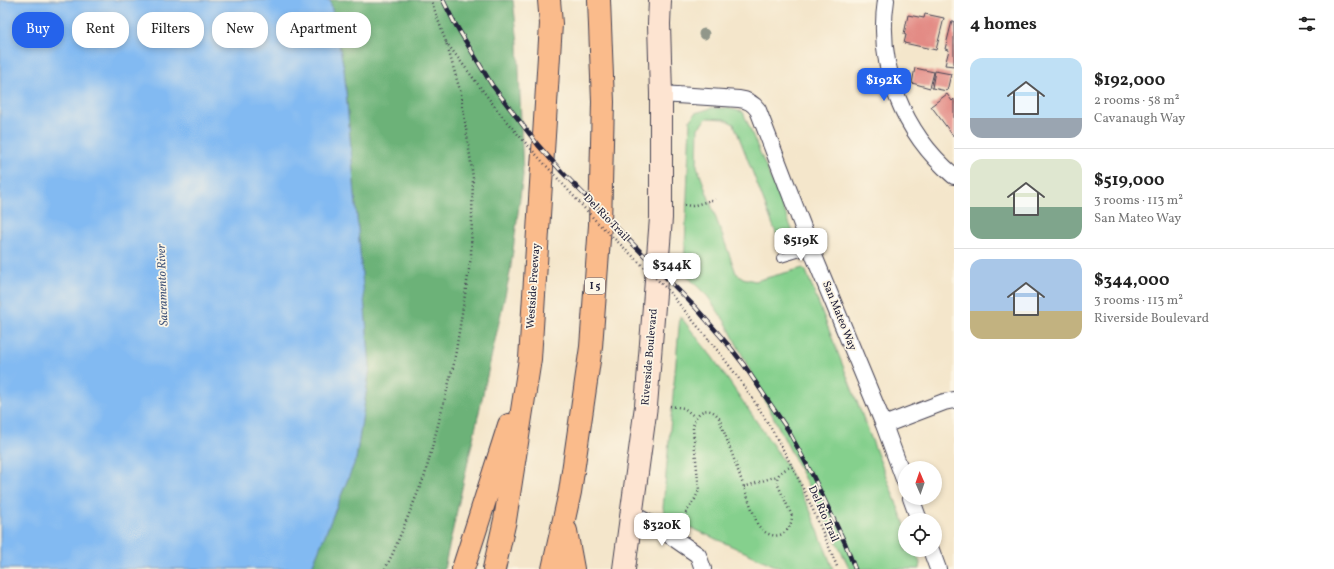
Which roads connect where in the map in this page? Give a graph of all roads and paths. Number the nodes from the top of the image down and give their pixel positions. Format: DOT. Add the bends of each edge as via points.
graph roads {
  1 [pos="431,0"];
  2 [pos="549,0"];
  3 [pos="599,0"];
  4 [pos="660,0"];
  5 [pos="886,0"];
  6 [pos="446,42"];
  7 [pos="661,94"];
  8 [pos="954,176"];
  9 [pos="715,199"];
  10 [pos="684,205"];
  11 [pos="811,249"];
  12 [pos="781,258"];
  13 [pos="530,359"];
  14 [pos="954,400"];
  15 [pos="670,406"];
  16 [pos="695,417"];
  17 [pos="884,425"];
  18 [pos="898,463"];
  19 [pos="792,466"];
  20 [pos="777,476"];
  21 [pos="744,487"];
  22 [pos="632,514"];
  23 [pos="564,520"];
  24 [pos="670,535"];
  25 [pos="933,557"];
  26 [pos="385,569"];
  27 [pos="463,569"];
  28 [pos="494,569"];
  29 [pos="553,569"];
  30 [pos="572,569"];
  31 [pos="624,569"];
  32 [pos="703,569"];
  33 [pos="838,569"];
  34 [pos="938,569"];
  1 -- 6 [label="path"];
  2 -- 13 [label="highway, Westside Freeway" via="551,24"];
  3 -- 23 [label="highway, I 5" via="603,102 600,225 590,347"];
  4 -- 7 [label="main road, Riverside Boulevard"];
  5 -- 8 [label="street" via="885,50 897,96 924,145"];
  6 -- 19 [label="path, Del Rio Trail, bridge" via="505,120 596,221 665,287 709,340 746,388"];
  6 -- 26 [label="path" via="461,94 473,177 472,257 454,363 424,475"];
  7 -- 11 [label="street, San Mateo Way" via="739,98 753,104 758,110"];
  7 -- 22 [label="main road, Riverside Boulevard" via="661,218 646,406"];
  9 -- 10 [label="path" via="692,206"];
  11 -- 12 [label="lane"];
  11 -- 17 [label="street, San Mateo Way"];
  13 -- 27 [label="highway"];
  13 -- 28 [label="highway, Westside Freeway" via="505,520"];
  14 -- 17 [label="street"];
  15 -- 16 [label="path" via="684,408"];
  16 -- 21 [label="path" via="704,411 710,411 719,418"];
  16 -- 24 [label="path" via="693,429 699,490"];
  17 -- 18 [label="street, San Mateo Way"];
  19 -- 20 [label="path"];
  19 -- 33 [label="path, Del Rio Trail" via="818,519"];
  20 -- 21 [label="path"];
  20 -- 21 [label="path" via="777,484 792,516 788,530 780,535 771,535 761,529"];
  22 -- 24 [label="street"];
  22 -- 31 [label="main road, Riverside Boulevard"];
  23 -- 29 [label="highway, I 5"];
  23 -- 30 [label="highway"];
  24 -- 32 [label="street" via="698,555"];
  25 -- 34 [label="street"];
}
